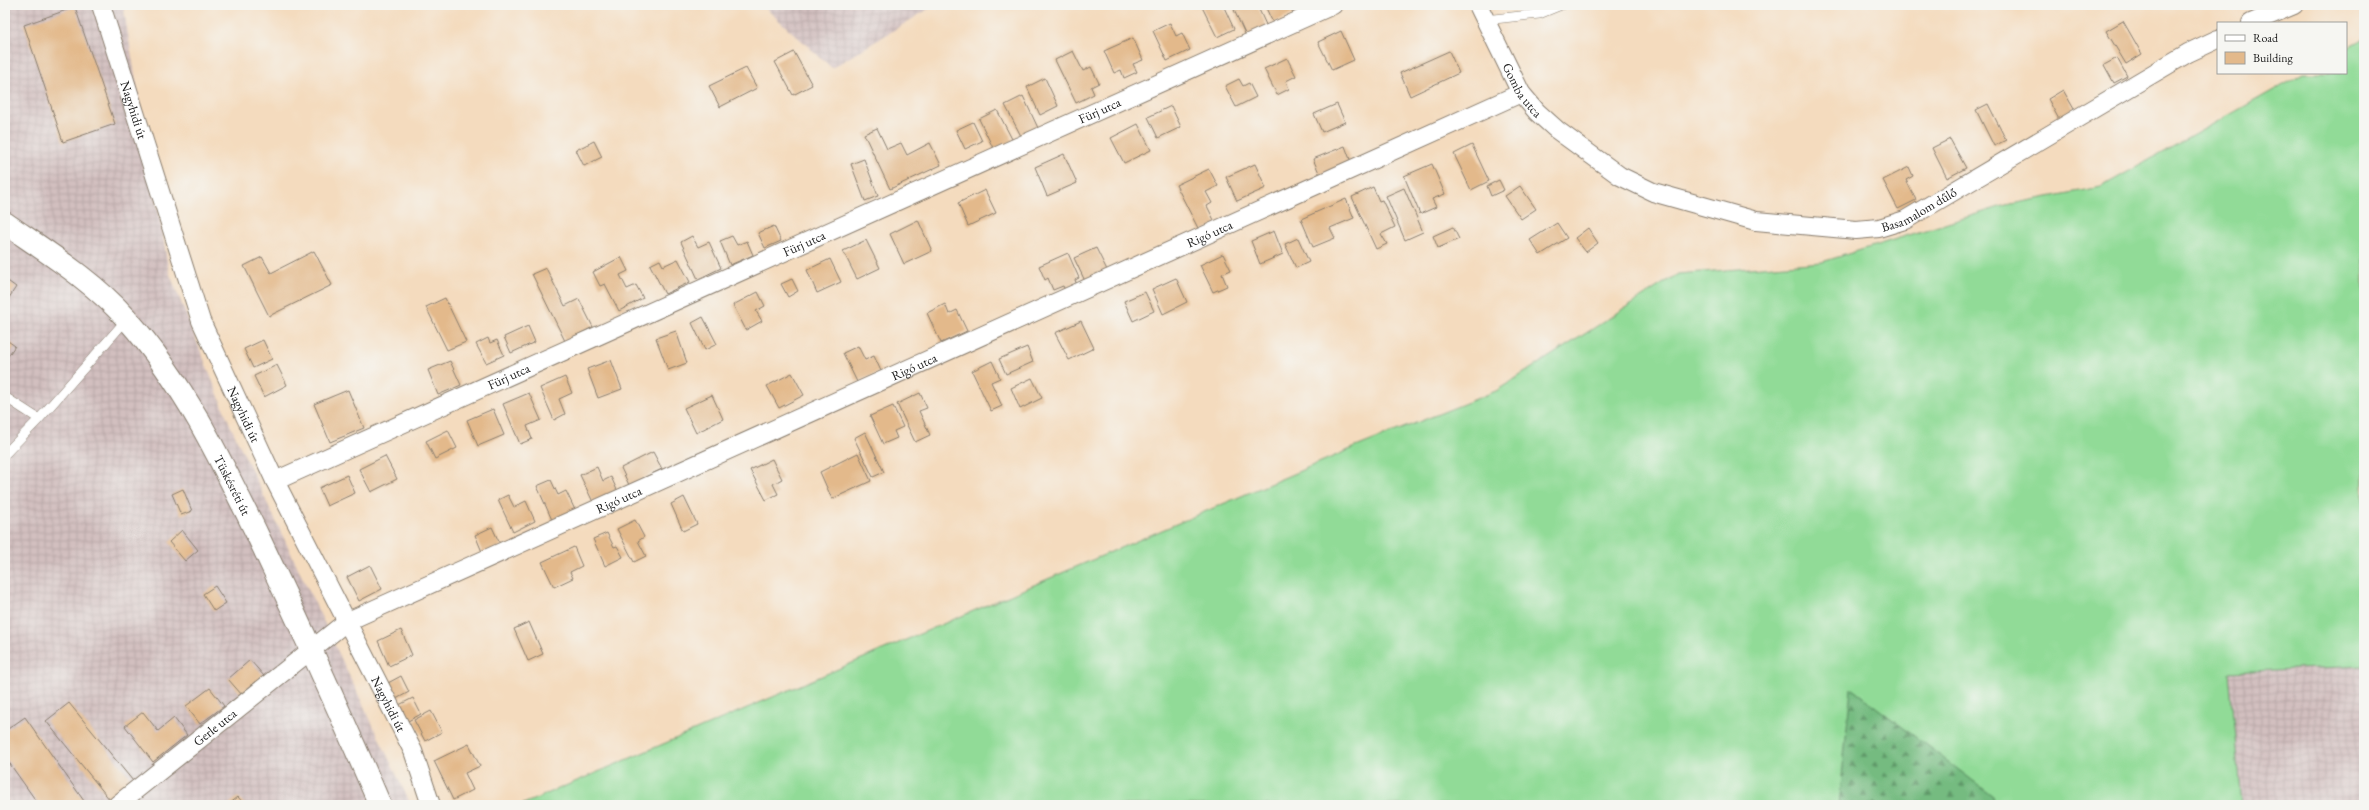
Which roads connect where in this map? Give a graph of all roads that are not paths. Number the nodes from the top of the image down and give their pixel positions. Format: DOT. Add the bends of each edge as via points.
graph roads {
  1 [pos="100,5"];
  2 [pos="1333,5"];
  3 [pos="1561,5"];
  4 [pos="2294,5"];
  5 [pos="1481,13"];
  6 [pos="2253,22"];
  7 [pos="2217,39"];
  8 [pos="1521,93"];
  9 [pos="1592,156"];
  10 [pos="5,223"];
  11 [pos="127,319"];
  12 [pos="5,397"];
  13 [pos="39,419"];
  14 [pos="5,454"];
  15 [pos="275,481"];
  16 [pos="346,622"];
  17 [pos="313,649"];
  18 [pos="117,805"];
  19 [pos="380,805"];
  20 [pos="431,805"];
  1 -- 15 [label="street, Nagyhidi út" via="201,321"];
  2 -- 15 [label="street, Fürj utca"];
  3 -- 5 [label="lane" via="1539,14"];
  4 -- 6 [label="street"];
  5 -- 8 [label="street, Gomba utca"];
  7 -- 9 [label="street, Basamalom dűlő" via="2188,53 1905,220 1879,228 1856,230 1756,221 1653,192 1620,176"];
  8 -- 9 [label="street, Gomba utca" via="1552,126"];
  8 -- 16 [label="street, Rigó utca"];
  10 -- 11 [label="street, Tüskésréti út" via="74,270"];
  11 -- 13 [label="lane"];
  11 -- 17 [label="street, Tüskésréti út" via="193,408"];
  12 -- 13 [label="lane"];
  13 -- 14 [label="lane"];
  15 -- 16 [label="street, Nagyhidi út"];
  16 -- 17 [label="street, Rigó utca"];
  16 -- 20 [label="street, Nagyhidi út" via="413,751"];
  17 -- 18 [label="street, Gerle utca"];
  17 -- 19 [label="street, Tüskésréti út"];
}
